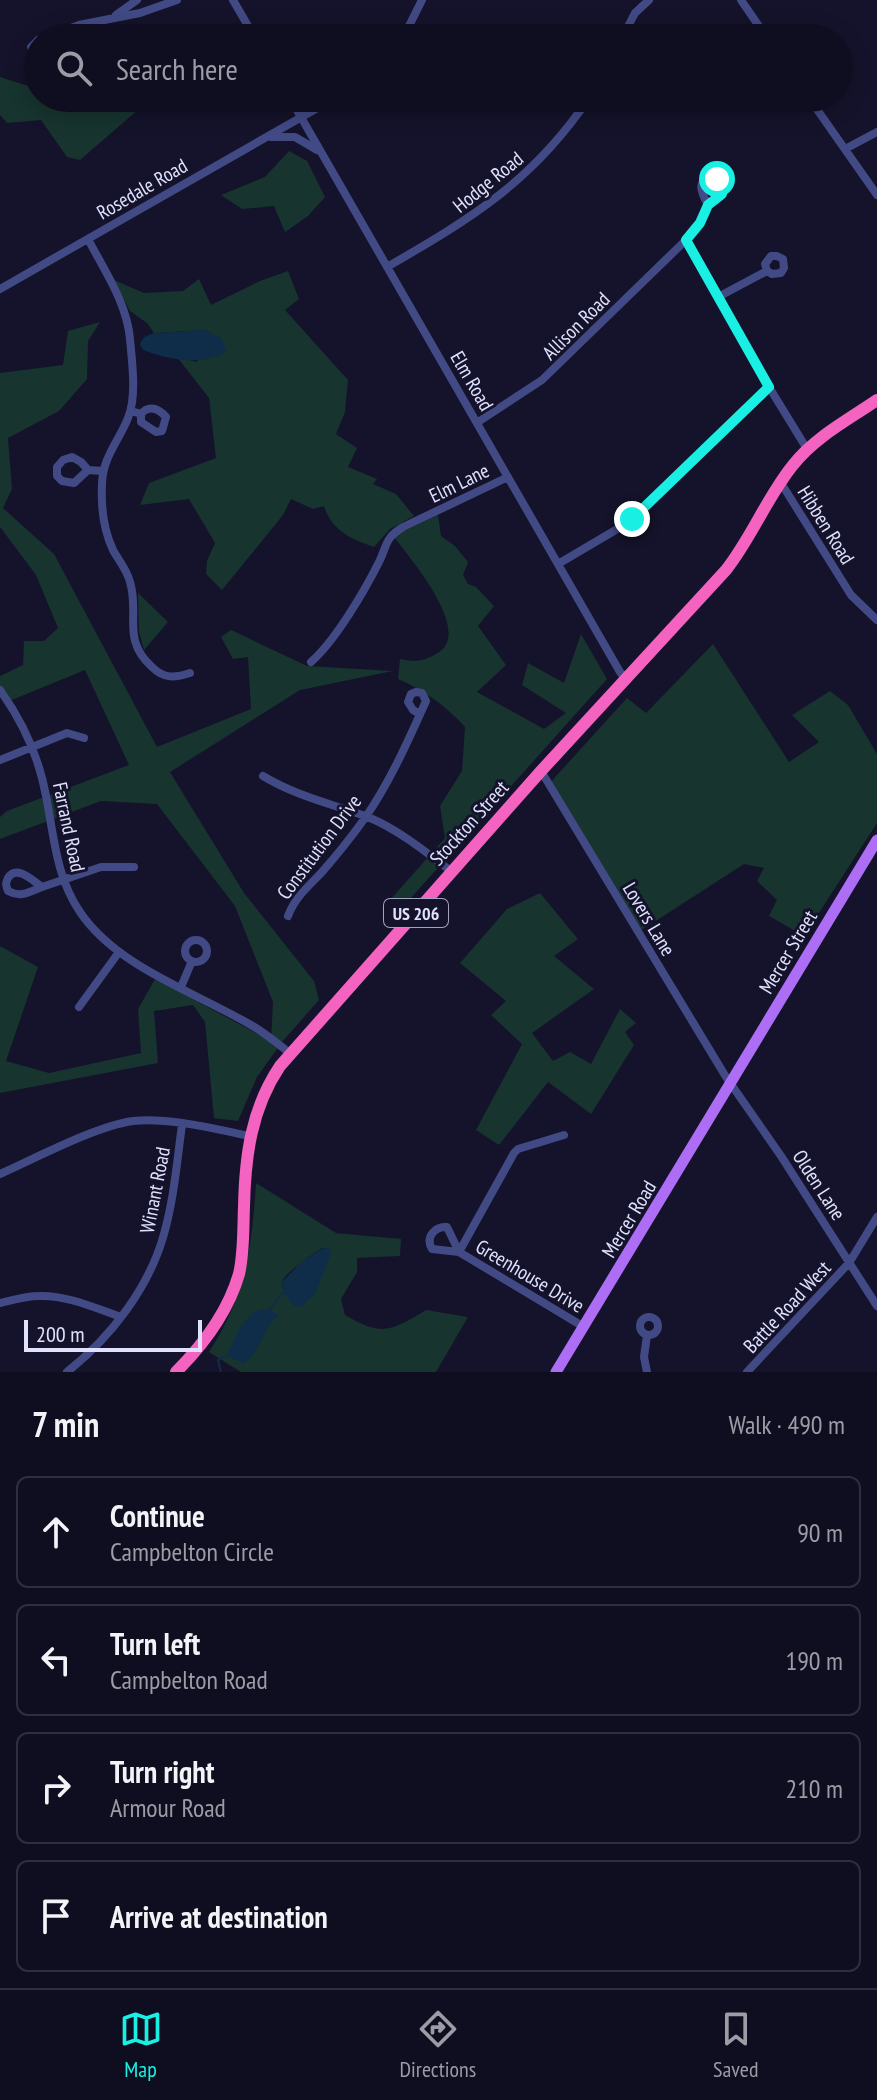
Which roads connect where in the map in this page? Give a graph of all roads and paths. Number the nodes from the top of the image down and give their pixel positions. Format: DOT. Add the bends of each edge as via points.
graph roads {
  1 [pos="137,0"];
  2 [pos="177,0"];
  3 [pos="233,0"];
  4 [pos="422,0"];
  5 [pos="641,0"];
  6 [pos="649,0"];
  7 [pos="741,0"];
  8 [pos="635,13"];
  9 [pos="112,17"];
  10 [pos="83,24"];
  11 [pos="100,24"];
  12 [pos="247,24"];
  13 [pos="410,24"];
  14 [pos="629,24"];
  15 [pos="757,24"];
  16 [pos="298,112"];
  17 [pos="310,112"];
  18 [pos="578,112"];
  19 [pos="819,112"];
  20 [pos="301,117"];
  21 [pos="877,132"];
  22 [pos="262,140"];
  23 [pos="845,149"];
  24 [pos="321,153"];
  25 [pos="877,195"];
  26 [pos="708,205"];
  27 [pos="88,239"];
  28 [pos="686,240"];
  29 [pos="387,267"];
  30 [pos="767,271"];
  31 [pos="0,289"];
  32 [pos="718,297"];
  33 [pos="769,387"];
  34 [pos="877,400"];
  35 [pos="131,411"];
  36 [pos="141,414"];
  37 [pos="478,422"];
  38 [pos="807,449"];
  39 [pos="88,470"];
  40 [pos="103,471"];
  41 [pos="508,477"];
  42 [pos="781,483"];
  43 [pos="558,564"];
  44 [pos="877,620"];
  45 [pos="311,662"];
  46 [pos="190,673"];
  47 [pos="627,680"];
  48 [pos="0,690"];
  49 [pos="420,714"];
  50 [pos="84,738"];
  51 [pos="32,747"];
  52 [pos="0,760"];
  53 [pos="541,771"];
  54 [pos="263,776"];
  55 [pos="366,817"];
  56 [pos="877,840"];
  57 [pos="134,867"];
  58 [pos="452,872"];
  59 [pos="64,880"];
  60 [pos="42,887"];
  61 [pos="288,916"];
  62 [pos="119,952"];
  63 [pos="192,961"];
  64 [pos="181,987"];
  65 [pos="79,1007"];
  66 [pos="291,1054"];
  67 [pos="731,1083"];
  68 [pos="182,1125"];
  69 [pos="564,1135"];
  70 [pos="250,1136"];
  71 [pos="0,1174"];
  72 [pos="877,1217"];
  73 [pos="849,1263"];
  74 [pos="0,1303"];
  75 [pos="877,1306"];
  76 [pos="121,1317"];
  77 [pos="584,1327"];
  78 [pos="647,1335"];
  79 [pos="67,1372"];
  80 [pos="176,1372"];
  81 [pos="556,1372"];
  82 [pos="647,1372"];
  83 [pos="747,1372"];
  1 -- 9 [label="street"];
  2 -- 9 [label="street"];
  3 -- 12 [label="street"];
  4 -- 13 [label="street"];
  5 -- 8 [label="street"];
  6 -- 8 [label="street"];
  7 -- 15 [label="street"];
  8 -- 14 [label="street"];
  9 -- 10 [label="street"];
  9 -- 11 [label="street"];
  16 -- 20 [label="street, Elm Road"];
  17 -- 20 [label="street, Rosedale Road"];
  18 -- 29 [label="street, Hodge Road" via="551,148 504,193"];
  19 -- 23 [label="street"];
  20 -- 22 [label="street, Rosedale Road"];
  20 -- 24 [label="street, Elm Road"];
  21 -- 23 [label="street"];
  22 -- 24 [label="street" via="295,137"];
  22 -- 27 [label="street, Rosedale Road"];
  23 -- 25 [label="street"];
  24 -- 29 [label="street, Elm Road"];
  26 -- 28 [label="street, Allison Road"];
  27 -- 31 [label="street, Rosedale Road"];
  27 -- 35 [label="street" via="127,318"];
  28 -- 32 [label="street"];
  28 -- 37 [label="street, Allison Road" via="550,374"];
  29 -- 37 [label="street, Elm Road"];
  30 -- 32 [label="street"];
  32 -- 33 [label="street"];
  33 -- 38 [label="street"];
  33 -- 43 [label="street" via="643,510"];
  34 -- 38 [label="highway, Stockton Street / US 206"];
  35 -- 36 [label="street"];
  35 -- 40 [label="street"];
  37 -- 41 [label="street, Elm Road"];
  38 -- 42 [label="highway, Stockton Street / US 206"];
  39 -- 40 [label="street"];
  40 -- 46 [label="street" via="105,530 132,588 134,643 142,658 165,677"];
  41 -- 43 [label="street, Elm Road"];
  41 -- 45 [label="street, Elm Lane" via="388,537 336,633"];
  42 -- 44 [label="street, Hibben Road" via="851,595"];
  42 -- 47 [label="highway, Stockton Street / US 206" via="737,556"];
  43 -- 47 [label="street, Elm Road"];
  47 -- 53 [label="highway, Stockton Street / US 206"];
  48 -- 51 [label="street, Farrand Road"];
  49 -- 55 [label="street, Constitution Drive"];
  50 -- 51 [label="street" via="67,733"];
  51 -- 52 [label="street"];
  51 -- 59 [label="street, Farrand Road"];
  53 -- 58 [label="highway, Stockton Street / US 206"];
  53 -- 67 [label="street, Lovers Lane"];
  54 -- 55 [label="street"];
  55 -- 58 [label="street"];
  55 -- 61 [label="street, Constitution Drive" via="293,901"];
  56 -- 67 [label="main road, Mercer Street"];
  57 -- 59 [label="street" via="101,867"];
  58 -- 66 [label="highway, Stockton Street / US 206"];
  59 -- 60 [label="street"];
  59 -- 62 [label="street, Farrand Road" via="89,924"];
  62 -- 64 [label="street, Farrand Road"];
  62 -- 65 [label="street"];
  63 -- 64 [label="street"];
  64 -- 66 [label="street, Farrand Road" via="251,1024"];
  66 -- 70 [label="highway, Stockton Street / US 206" via="265,1091"];
  67 -- 73 [label="street, Olden Lane"];
  67 -- 77 [label="main road, Mercer Road"];
  68 -- 70 [label="street"];
  68 -- 71 [label="street" via="145,1120 121,1124"];
  68 -- 76 [label="street, Winant Road" via="164,1234"];
  69 -- 77 [label="street, Greenhouse Drive" via="514,1153 459,1252"];
  70 -- 80 [label="highway, Stockton Street / US 206" via="239,1274 215,1325"];
  72 -- 73 [label="street, Battle Road West"];
  73 -- 75 [label="street, Olden Lane"];
  73 -- 83 [label="street, Battle Road West"];
  74 -- 76 [label="street" via="50,1296"];
  76 -- 79 [label="street, Winant Road"];
  77 -- 81 [label="main road, Mercer Road"];
  78 -- 82 [label="street"];
}
